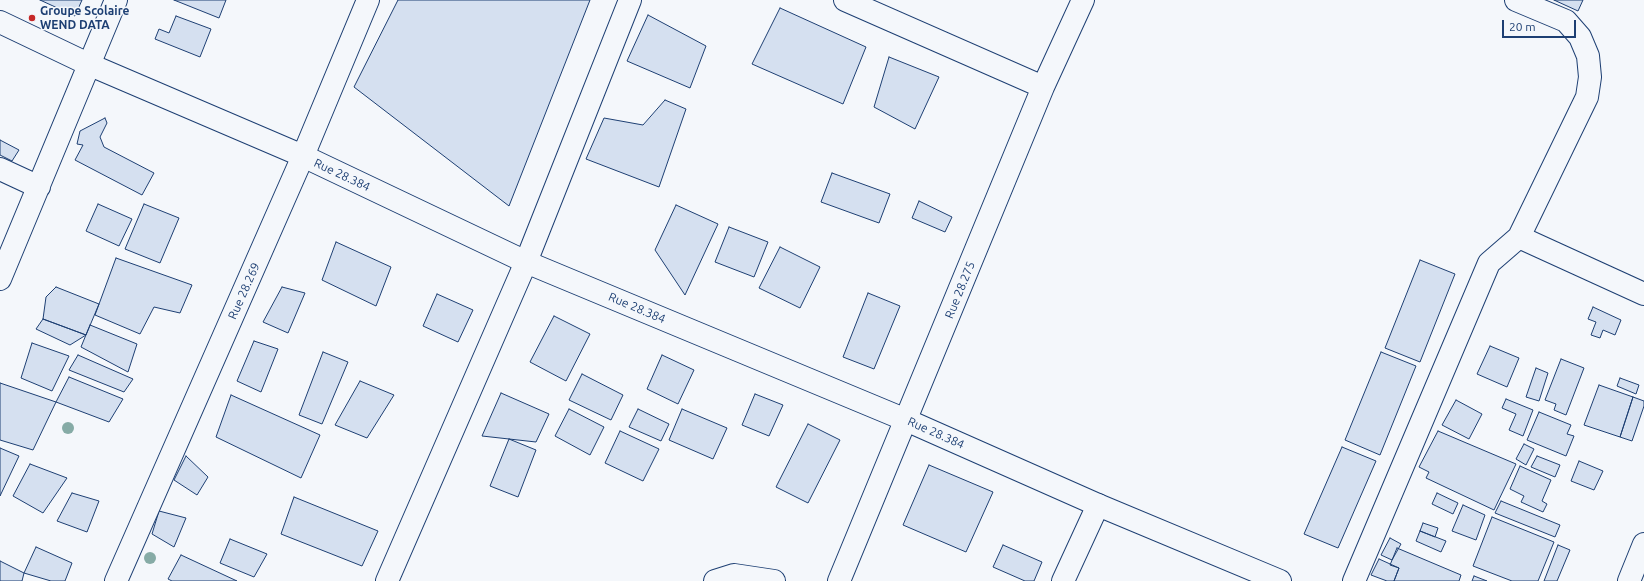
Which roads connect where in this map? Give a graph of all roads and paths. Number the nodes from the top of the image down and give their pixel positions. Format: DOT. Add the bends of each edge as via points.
graph roads {
  1 [pos="116,0"];
  2 [pos="368,0"];
  3 [pos="630,0"];
  4 [pos="1083,0"];
  5 [pos="1516,0"];
  6 [pos="851,1"];
  7 [pos="0,22"];
  8 [pos="88,64"];
  9 [pos="1043,87"];
  10 [pos="304,156"];
  11 [pos="0,169"];
  12 [pos="39,187"];
  13 [pos="1519,237"];
  14 [pos="526,262"];
  15 [pos="0,279"];
  16 [pos="1644,294"];
  17 [pos="906,420"];
  18 [pos="1098,505"];
  19 [pos="1644,544"];
  20 [pos="116,581"];
  21 [pos="387,581"];
  22 [pos="715,581"];
  23 [pos="774,581"];
  24 [pos="839,581"];
  25 [pos="1063,581"];
  26 [pos="1280,581"];
  27 [pos="1354,581"];
  28 [pos="1629,581"];
  1 -- 8 [label="street"];
  2 -- 10 [label="street, Rue 28.269"];
  3 -- 14 [label="street"];
  4 -- 9 [label="street, Rue 28.275"];
  5 -- 13 [label="street" via="1566,21 1580,37 1588,56 1590,77 1587,97"];
  6 -- 9 [label="street"];
  7 -- 8 [label="street, Rue 28.384"];
  8 -- 10 [label="street, Rue 28.384"];
  8 -- 12 [label="street"];
  9 -- 17 [label="street, Rue 28.275"];
  10 -- 14 [label="street, Rue 28.384"];
  10 -- 20 [label="street, Rue 28.269"];
  11 -- 12 [label="street"];
  12 -- 15 [label="street"];
  13 -- 16 [label="street"];
  13 -- 27 [label="street" via="1489,264"];
  14 -- 17 [label="street, Rue 28.384"];
  14 -- 21 [label="street"];
  17 -- 18 [label="street, Rue 28.384"];
  17 -- 24 [label="street, Rue 28.275"];
  18 -- 25 [label="street"];
  18 -- 26 [label="street, Rue 28.384"];
  19 -- 28 [label="street"];
  22 -- 23 [label="street" via="734,575"];
}
